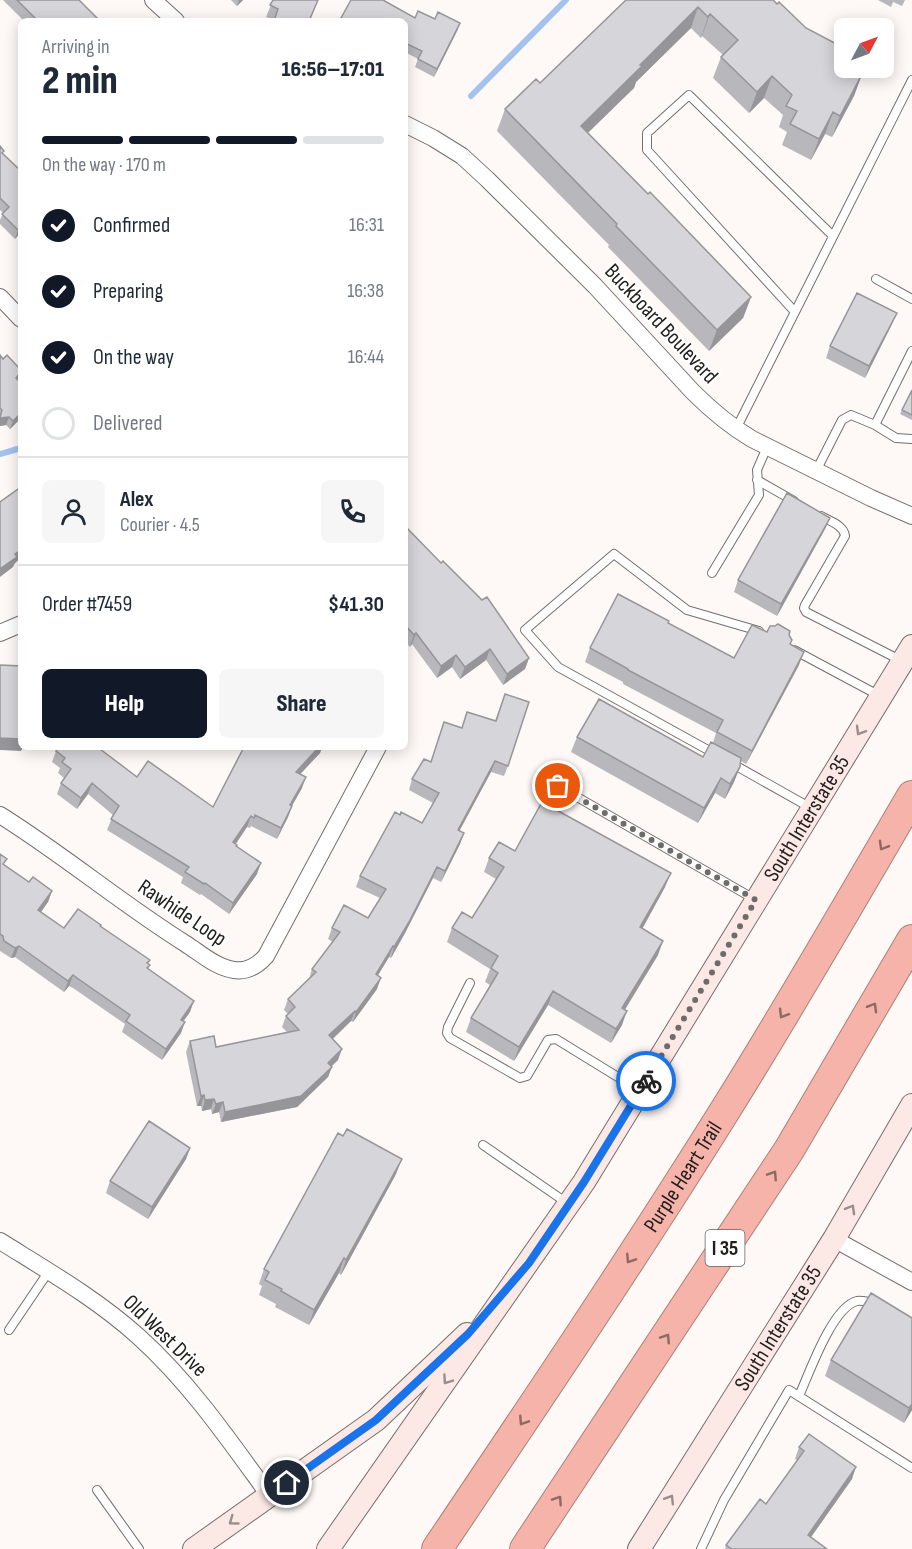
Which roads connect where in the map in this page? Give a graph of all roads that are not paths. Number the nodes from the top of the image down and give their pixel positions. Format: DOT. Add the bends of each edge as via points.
graph roads {
  1 [pos="153,0"];
  2 [pos="173,18"];
  3 [pos="912,80"];
  4 [pos="408,126"];
  5 [pos="833,236"];
  6 [pos="876,279"];
  7 [pos="0,297"];
  8 [pos="912,299"];
  9 [pos="795,312"];
  10 [pos="18,316"];
  11 [pos="912,351"];
  12 [pos="875,426"];
  13 [pos="736,429"];
  14 [pos="912,439"];
  15 [pos="767,447"];
  16 [pos="816,471"];
  17 [pos="758,480"];
  18 [pos="805,507"];
  19 [pos="814,512"];
  20 [pos="912,516"];
  21 [pos="712,573"];
  22 [pos="18,625"];
  23 [pos="0,633"];
  24 [pos="768,634"];
  25 [pos="790,648"];
  26 [pos="907,654"];
  27 [pos="881,696"];
  28 [pos="376,750"];
  29 [pos="558,786"];
  30 [pos="912,796"];
  31 [pos="813,808"];
  32 [pos="0,815"];
  33 [pos="756,900"];
  34 [pos="912,940"];
  35 [pos="470,983"];
  36 [pos="640,1091"];
  37 [pos="912,1104"];
  38 [pos="483,1145"];
  39 [pos="569,1205"];
  40 [pos="834,1239"];
  41 [pos="0,1241"];
  42 [pos="529,1263"];
  43 [pos="49,1271"];
  44 [pos="912,1282"];
  45 [pos="881,1306"];
  46 [pos="9,1330"];
  47 [pos="799,1396"];
  48 [pos="911,1464"];
  49 [pos="97,1490"];
  50 [pos="269,1495"];
  51 [pos="139,1549"];
  52 [pos="194,1549"];
  53 [pos="327,1549"];
  54 [pos="437,1549"];
  55 [pos="525,1549"];
  56 [pos="639,1549"];
  57 [pos="701,1549"];
  1 -- 2 [label="street"];
  3 -- 5 [label="lane"];
  4 -- 13 [label="street, Buckboard Boulevard" via="462,156 487,178 693,392"];
  5 -- 9 [label="lane"];
  5 -- 9 [label="lane" via="689,95 647,134 647,150"];
  6 -- 8 [label="lane"];
  7 -- 10 [label="street"];
  9 -- 13 [label="lane"];
  11 -- 12 [label="lane"];
  12 -- 14 [label="lane" via="896,438"];
  12 -- 16 [label="lane" via="851,415 842,420"];
  13 -- 15 [label="street, Buckboard Boulevard"];
  15 -- 16 [label="street, Buckboard Boulevard"];
  15 -- 17 [label="lane" via="757,470"];
  16 -- 20 [label="street, Buckboard Boulevard"];
  17 -- 18 [label="lane"];
  17 -- 21 [label="lane" via="759,495"];
  19 -- 26 [label="lane" via="843,528 845,536 805,605 806,612"];
  22 -- 23 [label="street"];
  24 -- 31 [label="lane" via="687,610 614,554 525,630 558,667"];
  25 -- 27 [label="lane"];
  26 -- 27 [label="main road, South Interstate 35"];
  27 -- 31 [label="main road, South Interstate 35, one-way"];
  28 -- 32 [label="street, Rawhide Loop" via="266,956 251,968 234,970 219,965"];
  29 -- 33 [label="lane"];
  30 -- 54 [label="highway, Purple Heart Trail, one-way" via="723,1113"];
  31 -- 33 [label="main road, South Interstate 35"];
  33 -- 36 [label="main road, South Interstate 35"];
  55 -- 34 [label="highway, I 35, one-way" via="789,1150"];
  35 -- 36 [label="lane" via="448,1027 450,1038 520,1078 527,1076 548,1040 556,1039"];
  36 -- 39 [label="main road, South Interstate 35"];
  40 -- 37 [label="main road, South Interstate 35, one-way"];
  38 -- 39 [label="lane"];
  39 -- 42 [label="main road, South Interstate 35"];
  40 -- 44 [label="street"];
  56 -- 40 [label="main road, South Interstate 35, one-way"];
  41 -- 43 [label="street, Old West Drive"];
  42 -- 50 [label="main road, South Interstate 35" via="468,1334 376,1420"];
  42 -- 53 [label="main road, South Interstate 35, one-way"];
  43 -- 46 [label="lane"];
  43 -- 50 [label="street, Old West Drive" via="105,1308 170,1368"];
  45 -- 47 [label="lane" via="858,1301 844,1309 826,1333"];
  47 -- 48 [label="lane"];
  47 -- 57 [label="lane" via="789,1390 724,1500"];
  49 -- 51 [label="lane"];
  50 -- 52 [label="main road, South Interstate 35, one-way"];
}
